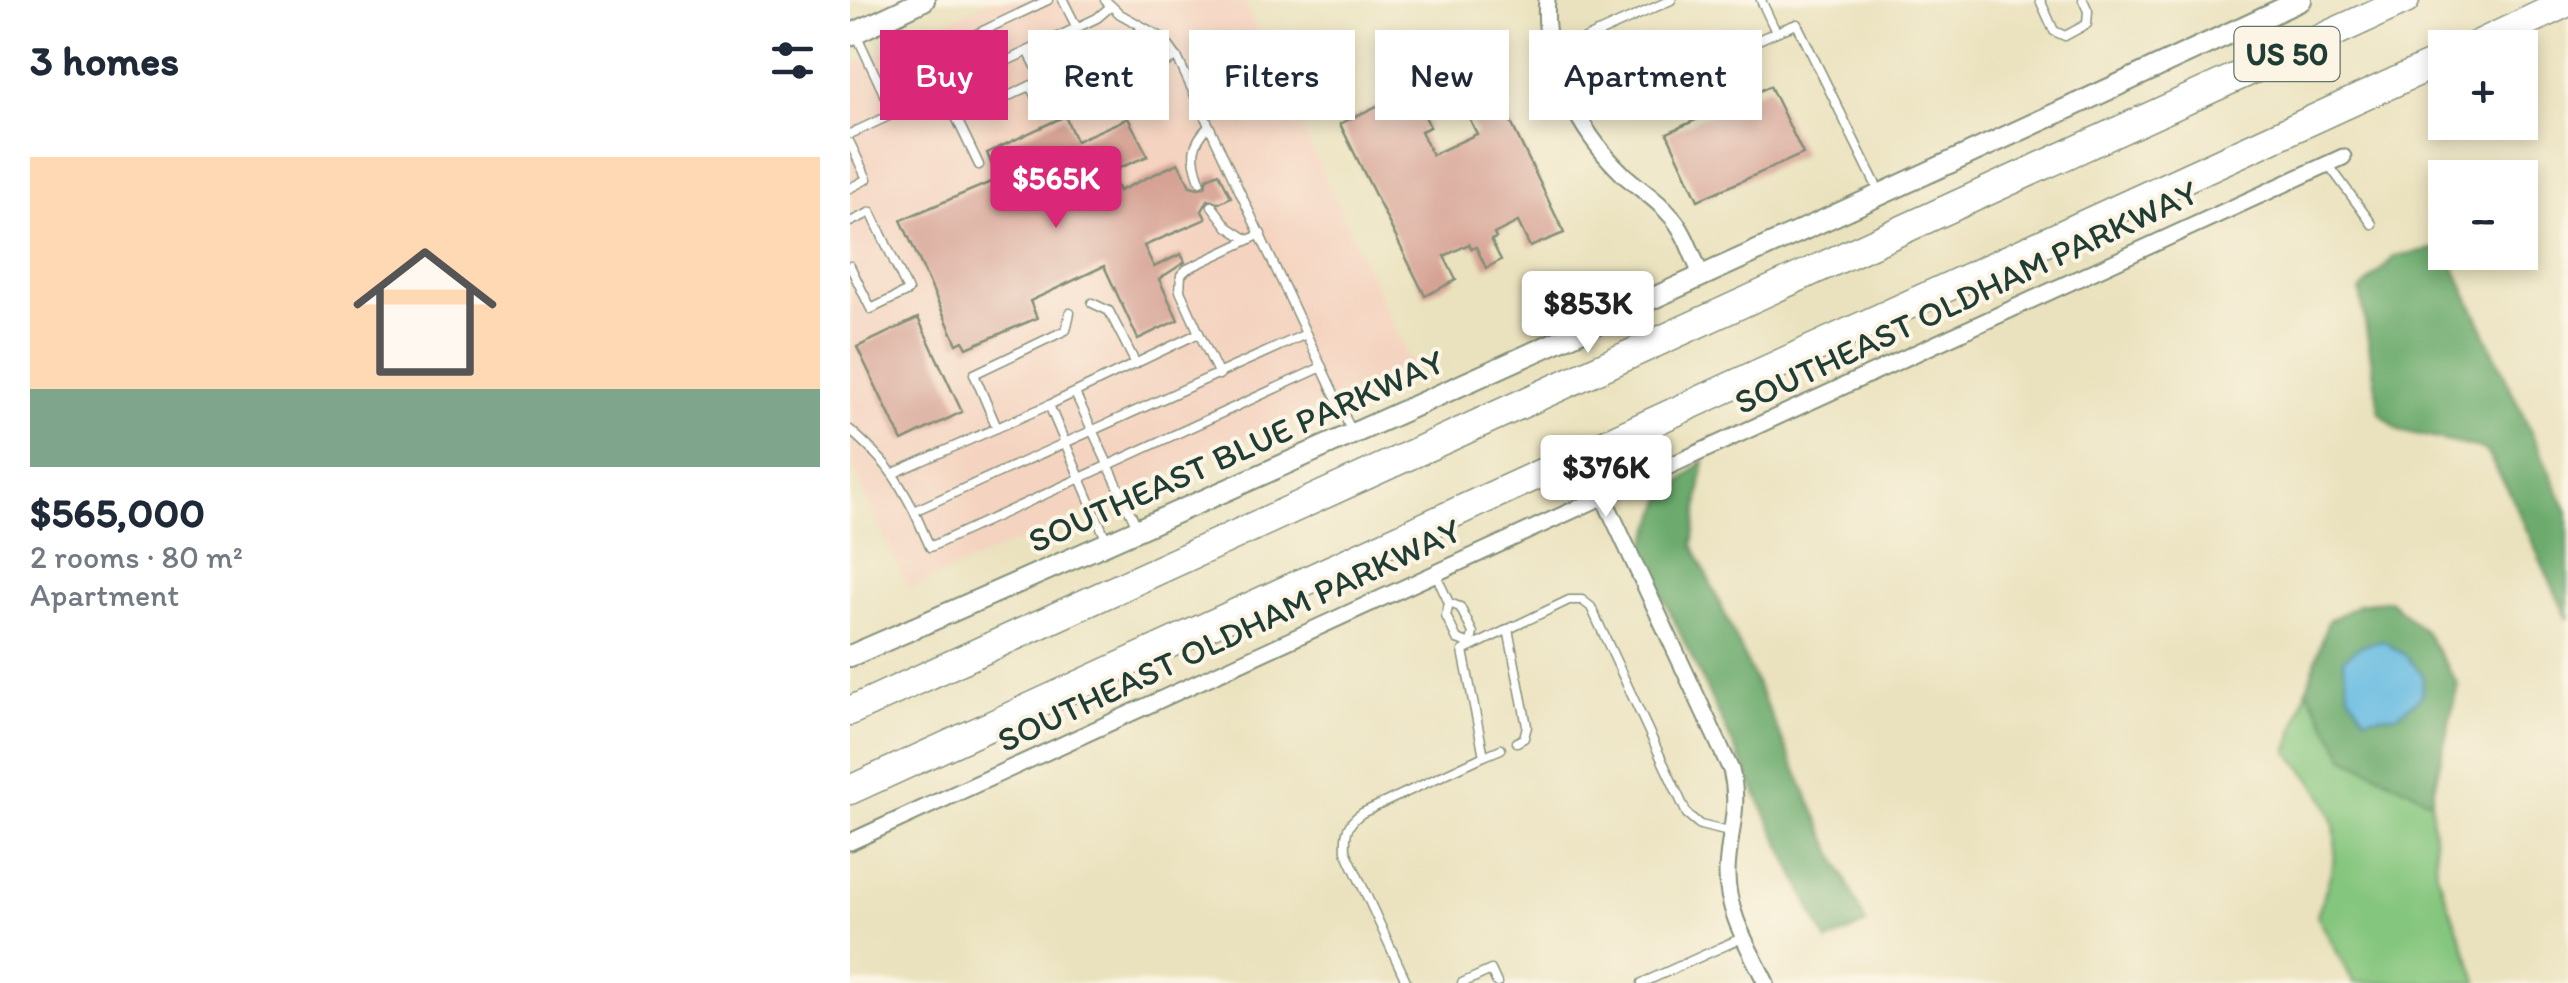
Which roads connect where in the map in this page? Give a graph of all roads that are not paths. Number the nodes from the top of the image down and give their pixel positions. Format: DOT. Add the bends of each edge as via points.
graph roads {
  1 [pos="924,0"];
  2 [pos="1048,0"];
  3 [pos="1062,0"];
  4 [pos="1547,0"];
  5 [pos="1671,0"];
  6 [pos="1761,0"];
  7 [pos="2040,0"];
  8 [pos="2083,0"];
  9 [pos="2301,0"];
  10 [pos="2405,0"];
  11 [pos="2568,3"];
  12 [pos="1108,4"];
  13 [pos="2264,8"];
  14 [pos="1077,28"];
  15 [pos="1144,28"];
  16 [pos="852,29"];
  17 [pos="985,30"];
  18 [pos="1073,30"];
  19 [pos="1141,30"];
  20 [pos="1547,30"];
  21 [pos="1606,30"];
  22 [pos="2510,30"];
  23 [pos="1776,32"];
  24 [pos="1762,38"];
  25 [pos="1028,52"];
  26 [pos="1177,57"];
  27 [pos="1008,61"];
  28 [pos="1169,61"];
  29 [pos="2428,68"];
  30 [pos="880,86"];
  31 [pos="880,119"];
  32 [pos="957,120"];
  33 [pos="1582,120"];
  34 [pos="1209,126"];
  35 [pos="850,134"];
  36 [pos="850,143"];
  37 [pos="2336,161"];
  38 [pos="979,165"];
  39 [pos="1200,181"];
  40 [pos="850,188"];
  41 [pos="1881,195"];
  42 [pos="1212,206"];
  43 [pos="850,222"];
  44 [pos="2372,224"];
  45 [pos="1261,234"];
  46 [pos="1248,240"];
  47 [pos="850,266"];
  48 [pos="1702,278"];
  49 [pos="1092,303"];
  50 [pos="1109,311"];
  51 [pos="1070,313"];
  52 [pos="1099,316"];
  53 [pos="1076,326"];
  54 [pos="1066,330"];
  55 [pos="1199,333"];
  56 [pos="1306,334"];
  57 [pos="1136,364"];
  58 [pos="1322,367"];
  59 [pos="1218,374"];
  60 [pos="1075,393"];
  61 [pos="1049,406"];
  62 [pos="997,428"];
  63 [pos="850,430"];
  64 [pos="1092,430"];
  65 [pos="1353,434"];
  66 [pos="1065,442"];
  67 [pos="1108,467"];
  68 [pos="894,473"];
  69 [pos="1081,480"];
  70 [pos="1604,496"];
  71 [pos="914,511"];
  72 [pos="1138,531"];
  73 [pos="1108,544"];
  74 [pos="1436,573"];
  75 [pos="1449,603"];
  76 [pos="1508,629"];
  77 [pos="1469,645"];
  78 [pos="850,656"];
  79 [pos="850,711"];
  80 [pos="1517,742"];
  81 [pos="1501,749"];
  82 [pos="1484,756"];
  83 [pos="850,790"];
  84 [pos="1733,833"];
  85 [pos="850,842"];
  86 [pos="1744,936"];
  87 [pos="1406,983"];
  88 [pos="1462,983"];
  89 [pos="1497,983"];
  90 [pos="1642,983"];
  91 [pos="1766,983"];
  1 -- 16 [label="street"];
  2 -- 17 [label="lane"];
  3 -- 14 [label="lane"];
  4 -- 20 [label="street"];
  5 -- 21 [label="lane"];
  6 -- 23 [label="lane"];
  7 -- 8 [label="lane" via="2054,31 2065,36 2088,24"];
  9 -- 13 [label="street, SOUTHEAST BLUE PARKWAY"];
  10 -- 79 [label="highway, US 50"];
  11 -- 22 [label="highway"];
  12 -- 14 [label="lane"];
  12 -- 15 [label="lane"];
  13 -- 41 [label="street, SOUTHEAST BLUE PARKWAY"];
  14 -- 18 [label="lane"];
  15 -- 19 [label="lane"];
  15 -- 26 [label="lane" via="1163,38"];
  16 -- 30 [label="lane"];
  23 -- 24 [label="lane"];
  23 -- 41 [label="lane" via="1797,24"];
  25 -- 27 [label="lane"];
  26 -- 28 [label="lane"];
  26 -- 34 [label="lane"];
  29 -- 83 [label="highway, US 50"];
  31 -- 35 [label="lane"];
  32 -- 38 [label="lane"];
  33 -- 48 [label="street" via="1597,147 1673,217"];
  34 -- 39 [label="lane" via="1192,153"];
  34 -- 45 [label="lane"];
  36 -- 40 [label="lane" via="867,179"];
  37 -- 44 [label="lane"];
  37 -- 70 [label="street, SOUTHEAST OLDHAM PARKWAY"];
  41 -- 48 [label="street, SOUTHEAST BLUE PARKWAY"];
  42 -- 46 [label="lane"];
  43 -- 47 [label="lane" via="870,212 908,291 871,309"];
  45 -- 46 [label="lane"];
  45 -- 56 [label="lane"];
  46 -- 55 [label="lane" via="1181,275 1180,292"];
  48 -- 65 [label="street, SOUTHEAST BLUE PARKWAY"];
  49 -- 50 [label="lane"];
  50 -- 52 [label="lane"];
  50 -- 57 [label="lane"];
  51 -- 54 [label="lane"];
  53 -- 54 [label="lane"];
  54 -- 62 [label="lane" via="974,374"];
  55 -- 57 [label="lane"];
  55 -- 59 [label="lane"];
  56 -- 58 [label="lane"];
  56 -- 59 [label="lane"];
  57 -- 60 [label="lane"];
  58 -- 65 [label="lane"];
  58 -- 67 [label="lane"];
  59 -- 64 [label="lane"];
  60 -- 61 [label="lane"];
  60 -- 64 [label="lane"];
  61 -- 62 [label="lane"];
  61 -- 66 [label="lane"];
  62 -- 68 [label="lane"];
  63 -- 68 [label="lane"];
  64 -- 66 [label="lane"];
  64 -- 67 [label="lane"];
  65 -- 72 [label="street, SOUTHEAST BLUE PARKWAY"];
  66 -- 69 [label="lane"];
  66 -- 71 [label="lane"];
  67 -- 69 [label="lane"];
  67 -- 72 [label="lane"];
  68 -- 71 [label="lane"];
  69 -- 71 [label="lane" via="930,547"];
  69 -- 73 [label="lane"];
  70 -- 74 [label="street, SOUTHEAST OLDHAM PARKWAY"];
  70 -- 84 [label="street" via="1731,770"];
  72 -- 73 [label="street, SOUTHEAST BLUE PARKWAY"];
  73 -- 78 [label="street, SOUTHEAST BLUE PARKWAY"];
  74 -- 75 [label="lane"];
  74 -- 85 [label="street, SOUTHEAST OLDHAM PARKWAY"];
  75 -- 77 [label="lane" via="1446,616 1457,640"];
  75 -- 77 [label="lane" via="1460,608 1473,633"];
  76 -- 77 [label="lane"];
  76 -- 80 [label="lane" via="1527,726"];
  76 -- 84 [label="lane" via="1569,600 1591,607 1687,814 1700,825"];
  77 -- 82 [label="lane" via="1463,650"];
  81 -- 82 [label="lane"];
  82 -- 87 [label="lane" via="1362,813 1345,832 1346,851"];
  84 -- 86 [label="street" via="1728,892"];
  86 -- 90 [label="lane"];
  86 -- 91 [label="street"];
  88 -- 89 [label="lane" via="1491,970"];
}
